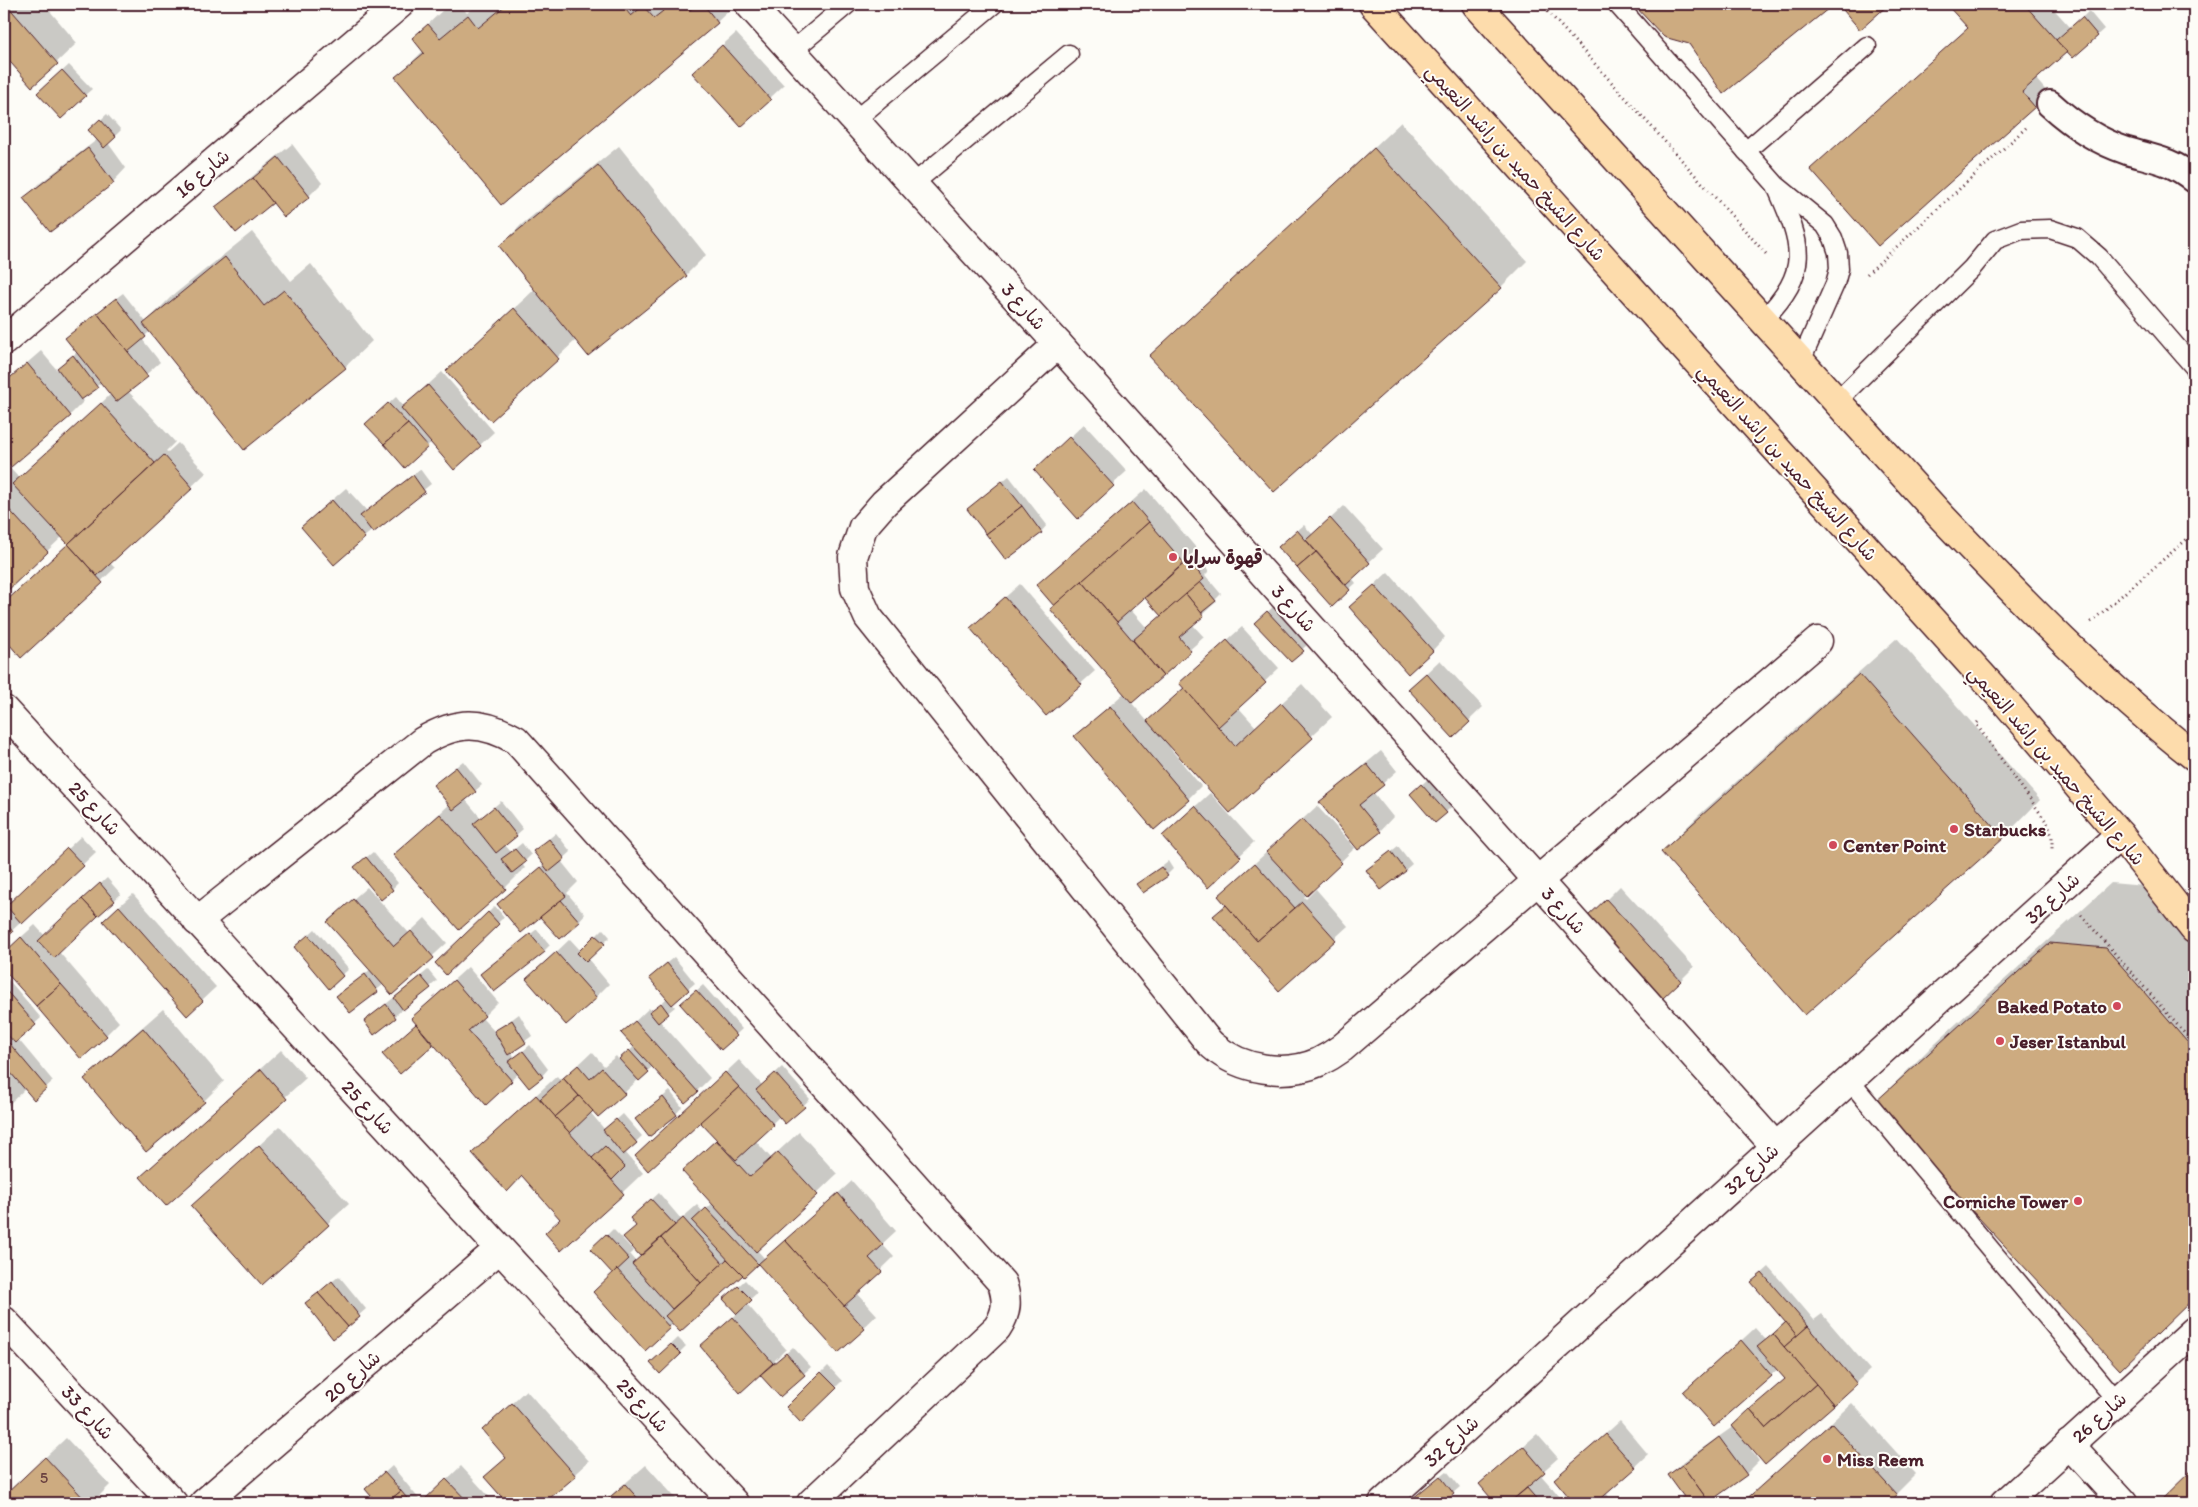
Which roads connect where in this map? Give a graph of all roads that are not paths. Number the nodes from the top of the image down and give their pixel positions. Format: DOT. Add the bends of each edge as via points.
graph roads {
  1 [pos="400,4"];
  2 [pos="749,4"];
  3 [pos="848,4"];
  4 [pos="994,4"];
  5 [pos="1373,4"];
  6 [pos="1476,4"];
  7 [pos="1617,4"];
  8 [pos="1866,46"];
  9 [pos="792,50"];
  10 [pos="1069,54"];
  11 [pos="2050,104"];
  12 [pos="855,120"];
  13 [pos="1746,151"];
  14 [pos="2194,179"];
  15 [pos="913,184"];
  16 [pos="1776,185"];
  17 [pos="1763,320"];
  18 [pos="4,342"];
  19 [pos="1058,344"];
  20 [pos="1801,361"];
  21 [pos="2194,367"];
  22 [pos="1837,401"];
  23 [pos="1818,641"];
  24 [pos="4,710"];
  25 [pos="2194,756"];
  26 [pos="2120,836"];
  27 [pos="1538,881"];
  28 [pos="198,921"];
  29 [pos="2194,929"];
  30 [pos="1850,1081"];
  31 [pos="1776,1147"];
  32 [pos="499,1249"];
  33 [pos="4,1321"];
  34 [pos="2194,1331"];
  35 [pos="2117,1401"];
  36 [pos="2069,1444"];
  37 [pos="173,1503"];
  38 [pos="204,1503"];
  39 [pos="734,1503"];
  40 [pos="811,1503"];
  41 [pos="1383,1503"];
  42 [pos="2005,1503"];
  43 [pos="2123,1503"];
  1 -- 18 [label="street, شارع 16"];
  2 -- 9 [label="street, شارع 3"];
  3 -- 9 [label="lane"];
  4 -- 12 [label="lane"];
  5 -- 26 [label="main road, شارع الشيخ حميد بن راشد النعيمي" via="2003,699"];
  6 -- 17 [label="main road"];
  7 -- 13 [label="lane"];
  8 -- 13 [label="lane"];
  9 -- 12 [label="street, شارع 3"];
  10 -- 15 [label="lane"];
  11 -- 14 [label="street" via="2098,140 2179,167"];
  12 -- 15 [label="street, شارع 3"];
  13 -- 16 [label="lane"];
  15 -- 19 [label="street, شارع 3"];
  16 -- 17 [label="lane" via="1797,239 1798,260 1793,281"];
  16 -- 20 [label="lane" via="1824,225 1838,254 1835,284"];
  17 -- 20 [label="main road"];
  19 -- 27 [label="street, شارع 3"];
  19 -- 27 [label="street" via="884,503 863,527 853,557 854,588 868,617 1213,1046 1237,1061 1264,1070 1292,1070 1318,1062 1342,1048"];
  20 -- 22 [label="main road"];
  21 -- 22 [label="lane" via="2099,257 2077,238 2050,229 2021,230 1995,240 1972,268"];
  22 -- 25 [label="main road" via="1953,528 2066,644"];
  23 -- 27 [label="street"];
  24 -- 28 [label="street, شارع 25"];
  26 -- 29 [label="main road, شارع الشيخ حميد بن راشد النعيمي"];
  26 -- 30 [label="street, شارع 32"];
  27 -- 31 [label="street, شارع 3"];
  28 -- 32 [label="street, شارع 25"];
  28 -- 40 [label="street" via="423,741 440,731 459,725 479,725 499,730 521,744 1002,1283 1007,1306 996,1328"];
  30 -- 31 [label="street, شارع 32"];
  30 -- 35 [label="lane"];
  31 -- 41 [label="street, شارع 32"];
  32 -- 38 [label="street, شارع 20"];
  32 -- 39 [label="street, شارع 25"];
  33 -- 37 [label="street, شارع 33"];
  34 -- 35 [label="street, شارع 26"];
  35 -- 36 [label="street, شارع 26"];
  36 -- 42 [label="street, شارع 26"];
  36 -- 43 [label="street"];
}
